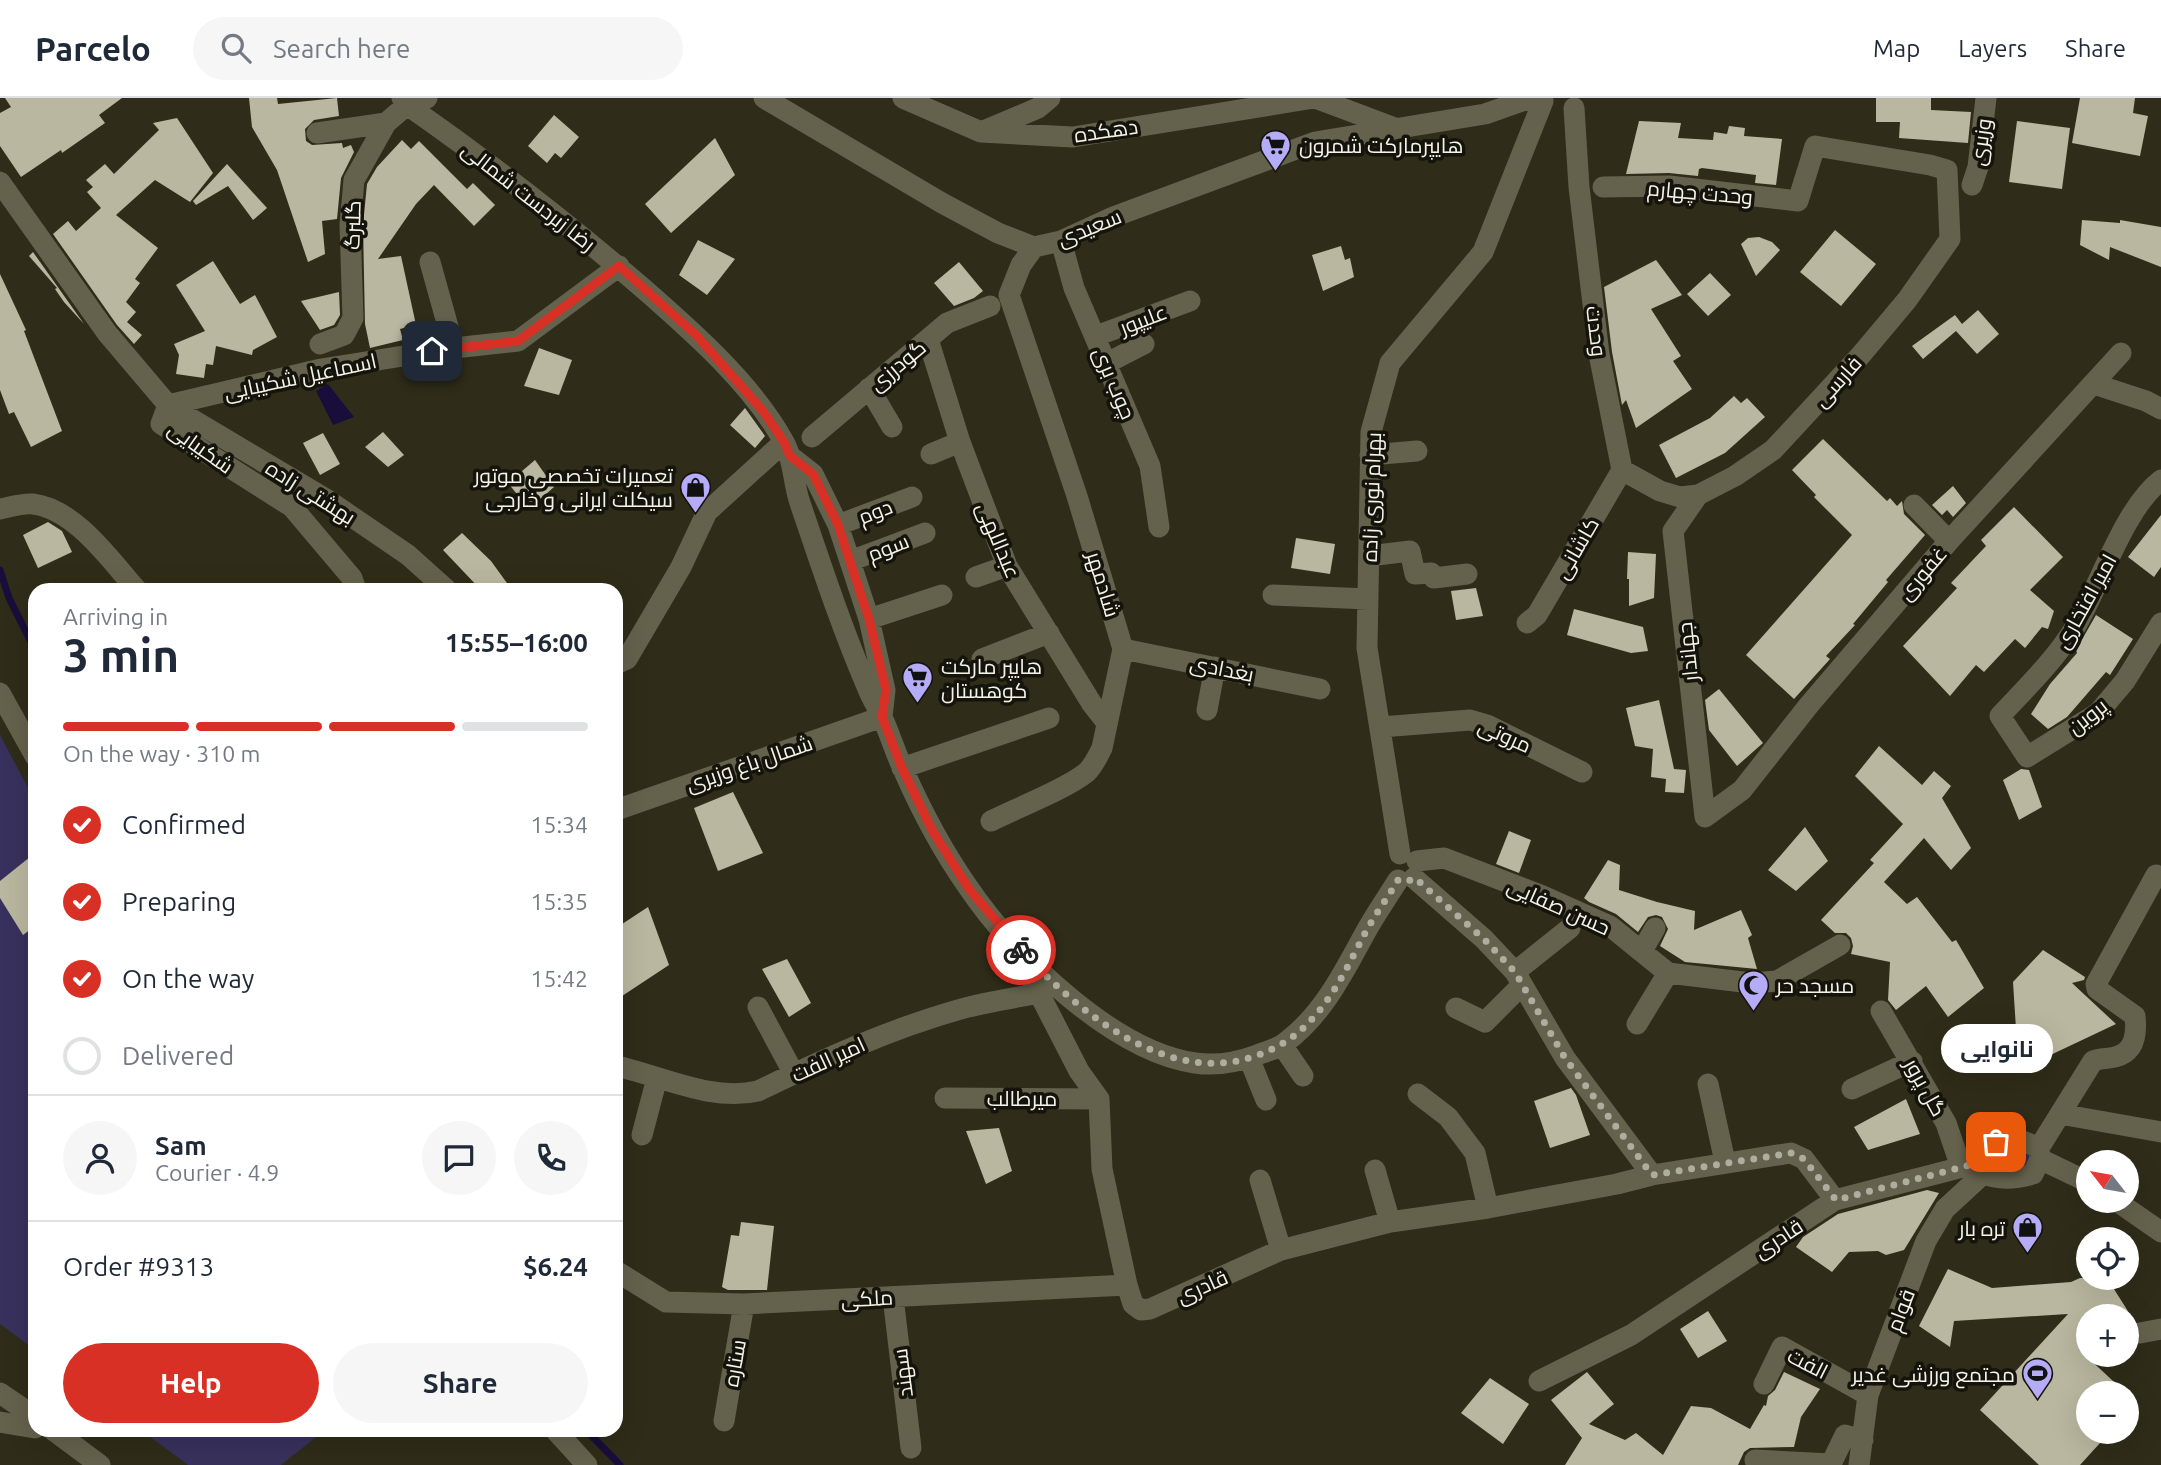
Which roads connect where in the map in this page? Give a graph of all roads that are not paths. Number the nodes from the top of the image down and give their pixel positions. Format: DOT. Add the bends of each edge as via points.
graph roads {
  1 [pos="764,98"];
  2 [pos="903,98"];
  3 [pos="1050,98"];
  4 [pos="1315,98"];
  5 [pos="1986,98"];
  6 [pos="1538,99"];
  7 [pos="412,100"];
  8 [pos="1579,103"];
  9 [pos="386,123"];
  10 [pos="1397,129"];
  11 [pos="981,132"];
  12 [pos="317,133"];
  13 [pos="0,182"];
  14 [pos="1972,185"];
  15 [pos="1603,187"];
  16 [pos="1950,239"];
  17 [pos="1061,241"];
  18 [pos="1034,247"];
  19 [pos="430,262"];
  20 [pos="619,266"];
  21 [pos="1190,301"];
  22 [pos="990,306"];
  23 [pos="1096,336"];
  24 [pos="928,339"];
  25 [pos="1144,344"];
  26 [pos="454,348"];
  27 [pos="2121,353"];
  28 [pos="1107,363"];
  29 [pos="326,368"];
  30 [pos="2094,384"];
  31 [pos="869,388"];
  32 [pos="167,405"];
  33 [pos="2161,409"];
  34 [pos="892,427"];
  35 [pos="812,437"];
  36 [pos="960,442"];
  37 [pos="787,449"];
  38 [pos="1418,451"];
  39 [pos="931,454"];
  40 [pos="1370,456"];
  41 [pos="1622,470"];
  42 [pos="2161,480"];
  43 [pos="1698,495"];
  44 [pos="912,497"];
  45 [pos="1914,505"];
  46 [pos="0,509"];
  47 [pos="838,525"];
  48 [pos="1159,527"];
  49 [pos="925,533"];
  50 [pos="1949,541"];
  51 [pos="1369,556"];
  52 [pos="850,561"];
  53 [pos="1007,566"];
  54 [pos="1466,574"];
  55 [pos="976,578"];
  56 [pos="131,583"];
  57 [pos="354,583"];
  58 [pos="439,583"];
  59 [pos="1273,594"];
  60 [pos="942,595"];
  61 [pos="1368,599"];
  62 [pos="869,619"];
  63 [pos="1527,623"];
  64 [pos="2161,623"];
  65 [pos="1049,633"];
  66 [pos="1122,649"];
  67 [pos="982,659"];
  68 [pos="623,661"];
  69 [pos="1215,667"];
  70 [pos="1320,689"];
  71 [pos="0,693"];
  72 [pos="1207,710"];
  73 [pos="2000,716"];
  74 [pos="882,717"];
  75 [pos="1049,718"];
  76 [pos="1107,723"];
  77 [pos="1381,727"];
  78 [pos="28,743"];
  79 [pos="902,768"];
  80 [pos="1582,772"];
  81 [pos="623,808"];
  82 [pos="1705,817"];
  83 [pos="991,821"];
  84 [pos="1407,868"];
  85 [pos="2156,875"];
  86 [pos="1570,928"];
  87 [pos="1655,928"];
  88 [pos="1013,941"];
  89 [pos="1839,945"];
  90 [pos="1642,951"];
  91 [pos="1668,973"];
  92 [pos="1519,979"];
  93 [pos="1040,993"];
  94 [pos="758,1007"];
  95 [pos="1456,1008"];
  96 [pos="1881,1011"];
  97 [pos="1637,1024"];
  98 [pos="1282,1045"];
  99 [pos="1249,1058"];
  100 [pos="1912,1061"];
  101 [pos="623,1068"];
  102 [pos="794,1074"];
  103 [pos="1303,1076"];
  104 [pos="657,1078"];
  105 [pos="1708,1084"];
  106 [pos="1852,1089"];
  107 [pos="1418,1094"];
  108 [pos="945,1098"];
  109 [pos="1098,1099"];
  110 [pos="1266,1100"];
  111 [pos="2060,1114"];
  112 [pos="2161,1132"];
  113 [pos="642,1135"];
  114 [pos="2040,1154"];
  115 [pos="1726,1162"];
  116 [pos="1974,1168"];
  117 [pos="1376,1170"];
  118 [pos="1652,1175"];
  119 [pos="2076,1175"];
  120 [pos="1260,1180"];
  121 [pos="1836,1200"];
  122 [pos="1488,1208"];
  123 [pos="2134,1213"];
  124 [pos="1390,1222"];
  125 [pos="2161,1232"];
  126 [pos="1281,1251"];
  127 [pos="623,1275"];
  128 [pos="1127,1285"];
  129 [pos="893,1297"];
  130 [pos="744,1304"];
  131 [pos="1539,1381"];
  132 [pos="1765,1384"];
  133 [pos="0,1392"];
  134 [pos="1868,1395"];
  135 [pos="28,1412"];
  136 [pos="0,1422"];
  137 [pos="724,1422"];
  138 [pos="28,1427"];
  139 [pos="58,1437"];
  140 [pos="561,1437"];
  141 [pos="1863,1440"];
  142 [pos="911,1448"];
  143 [pos="1755,1460"];
  144 [pos="100,1465"];
  145 [pos="587,1465"];
  146 [pos="1858,1465"];
  1 -- 18 [label="street, سعیدی" via="942,203"];
  2 -- 11 [label="street, دهکده"];
  3 -- 11 [label="street" via="1038,108"];
  4 -- 10 [label="street, دهکده"];
  4 -- 11 [label="street, دهکده" via="1073,136"];
  5 -- 14 [label="street, وزیری"];
  6 -- 8 [label="street" via="1557,110"];
  6 -- 10 [label="street" via="1485,114"];
  6 -- 40 [label="street, بهرام نوری زاده" via="1483,252 1390,363 1371,432"];
  7 -- 9 [label="street, گلبرگ"];
  7 -- 20 [label="street, رضا زبردست شمالی"];
  8 -- 41 [label="street, وحدت" via="1579,187 1599,354"];
  9 -- 12 [label="street"];
  9 -- 29 [label="street, گلبرگ" via="354,180 350,225 353,318 344,334 317,340"];
  10 -- 17 [label="street, سعیدی" via="1315,142"];
  13 -- 32 [label="street, شکیبایی" via="107,333"];
  15 -- 16 [label="street, وحدت چهارم" via="1670,187 1798,201 1815,146 1947,170"];
  16 -- 43 [label="street, فارسی" via="1907,300 1773,450"];
  17 -- 18 [label="street, سعیدی"];
  17 -- 23 [label="street, چوب بری" via="1074,288"];
  18 -- 66 [label="street, شادمهر" via="1009,295 1077,496"];
  19 -- 26 [label="street"];
  20 -- 26 [label="street, اسماعیل شکیبایی" via="518,341"];
  20 -- 37 [label="street, رضا زبردست شمالی" via="696,335 763,411"];
  21 -- 23 [label="street, علیپور"];
  22 -- 24 [label="street, گودرزی" via="947,323"];
  23 -- 28 [label="street, چوب بری"];
  24 -- 31 [label="street, گودرزی"];
  24 -- 36 [label="street, عبداللهی"];
  25 -- 28 [label="street"];
  26 -- 29 [label="street, اسماعیل شکیبایی"];
  27 -- 30 [label="street, غفوری"];
  28 -- 48 [label="street, چوب بری" via="1150,466"];
  29 -- 32 [label="street, اسماعیل شکیبایی"];
  30 -- 33 [label="street"];
  30 -- 50 [label="street, غفوری"];
  31 -- 34 [label="street"];
  31 -- 35 [label="street, گودرزی"];
  32 -- 57 [label="street, شکیبایی" via="161,424 292,507"];
  32 -- 58 [label="street, بهشتی زاده" via="326,499 408,555"];
  36 -- 39 [label="street"];
  36 -- 53 [label="street, عبداللهی"];
  37 -- 47 [label="street" via="813,474"];
  37 -- 68 [label="street" via="707,512 681,567"];
  37 -- 74 [label="street" via="796,492 827,583"];
  38 -- 40 [label="street"];
  40 -- 51 [label="street, بهرام نوری زاده"];
  41 -- 43 [label="street" via="1660,491 1680,497"];
  41 -- 63 [label="street, کاشانی" via="1538,615"];
  42 -- 73 [label="street, امیر افتخاری" via="2135,511 2076,626"];
  43 -- 82 [label="street, جهاندار" via="1673,531"];
  44 -- 47 [label="street, دوم"];
  45 -- 50 [label="street"];
  46 -- 56 [label="street" via="32,504 62,513"];
  47 -- 52 [label="street"];
  49 -- 52 [label="street, سوم"];
  50 -- 82 [label="street, غفوری" via="1742,790"];
  51 -- 54 [label="street" via="1410,551 1415,574 1431,573 1434,578"];
  51 -- 61 [label="street, بهرام نوری زاده"];
  52 -- 62 [label="street"];
  53 -- 55 [label="street"];
  53 -- 65 [label="street, عبداللهی"];
  59 -- 61 [label="street"];
  60 -- 62 [label="street"];
  61 -- 77 [label="street, بهرام نوری زاده" via="1367,648"];
  62 -- 74 [label="street" via="886,690"];
  64 -- 73 [label="street, پروین" via="2125,681 2098,713 2027,757"];
  65 -- 67 [label="street"];
  65 -- 76 [label="street, عبداللهی"];
  66 -- 69 [label="street, بغدادی"];
  66 -- 76 [label="street, شادمهر"];
  69 -- 70 [label="street, بغدادی"];
  69 -- 72 [label="street"];
  71 -- 78 [label="street"];
  74 -- 79 [label="street"];
  74 -- 81 [label="street, شمال باغ وزیری"];
  75 -- 79 [label="street"];
  76 -- 83 [label="street, شادمهر" via="1102,748 1087,771"];
  77 -- 80 [label="street, مروتی" via="1470,720 1487,724"];
  77 -- 84 [label="street, بهرام نوری زاده"];
  79 -- 88 [label="street" via="932,830 969,889"];
  84 -- 90 [label="street, حسن صفایی" via="1444,858 1610,926"];
  84 -- 92 [label="street" via="1484,939"];
  84 -- 98 [label="street" via="1312,1020"];
  85 -- 111 [label="street" via="2096,984 2135,1016 2132,1047 2114,1058 2093,1061"];
  86 -- 92 [label="street"];
  87 -- 90 [label="street"];
  88 -- 93 [label="street"];
  88 -- 99 [label="street" via="1049,981 1123,1036 1197,1064"];
  89 -- 91 [label="street" via="1777,981 1751,983"];
  90 -- 91 [label="street, حسن صفایی"];
  91 -- 97 [label="street"];
  92 -- 95 [label="street" via="1485,1023"];
  92 -- 118 [label="street" via="1565,1058"];
  93 -- 102 [label="street, امیر الفت" via="918,1022"];
  93 -- 109 [label="street"];
  94 -- 102 [label="street"];
  96 -- 100 [label="street, گل پرور"];
  98 -- 99 [label="street"];
  98 -- 103 [label="street"];
  99 -- 110 [label="street"];
  100 -- 106 [label="street"];
  100 -- 116 [label="street, گل پرور"];
  101 -- 104 [label="street, امیر الفت"];
  102 -- 104 [label="street, امیر الفت" via="742,1095"];
  104 -- 113 [label="street"];
  105 -- 115 [label="street"];
  107 -- 122 [label="street" via="1448,1117 1475,1153"];
  108 -- 109 [label="street, میرطالب"];
  109 -- 128 [label="street, قادری" via="1102,1169"];
  111 -- 112 [label="street"];
  111 -- 114 [label="street"];
  114 -- 116 [label="street" via="2033,1174 2023,1177 1994,1178"];
  114 -- 116 [label="street, قوام" via="2023,1141 1986,1144"];
  114 -- 119 [label="street"];
  115 -- 118 [label="street, قادری"];
  115 -- 121 [label="street, قادری" via="1797,1155"];
  116 -- 121 [label="street, قادری"];
  116 -- 134 [label="street, قوام" via="1926,1241"];
  117 -- 124 [label="street"];
  118 -- 122 [label="street, قادری"];
  120 -- 126 [label="street"];
  121 -- 131 [label="street, قادری" via="1631,1335"];
  122 -- 124 [label="street, قادری"];
  123 -- 125 [label="street"];
  124 -- 126 [label="street, قادری"];
  126 -- 128 [label="street, قادری" via="1150,1309 1133,1304"];
  127 -- 130 [label="street, ملکی" via="666,1302"];
  128 -- 129 [label="street, ملکی"];
  129 -- 130 [label="street, ملکی"];
  129 -- 142 [label="street, سهند"];
  130 -- 137 [label="street, ستاره"];
  132 -- 134 [label="street, الفت" via="1782,1347"];
  133 -- 135 [label="street"];
  134 -- 141 [label="street, قوام"];
  136 -- 138 [label="street"];
  139 -- 144 [label="street"];
  140 -- 145 [label="street"];
  141 -- 143 [label="street" via="1845,1436 1831,1464"];
  141 -- 146 [label="street, قوام"];
}
